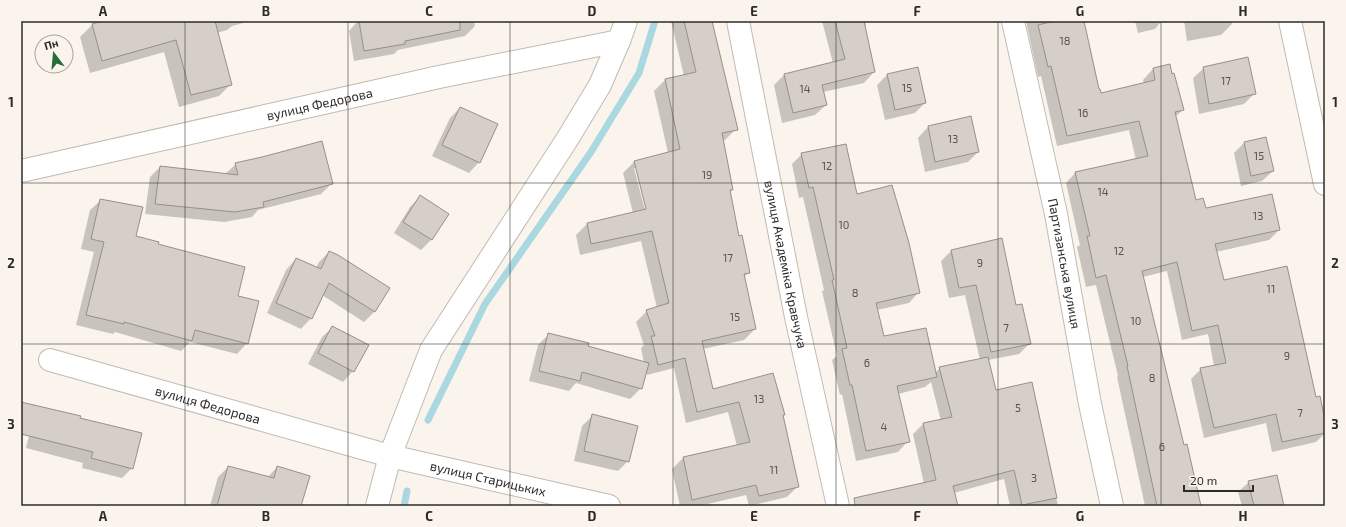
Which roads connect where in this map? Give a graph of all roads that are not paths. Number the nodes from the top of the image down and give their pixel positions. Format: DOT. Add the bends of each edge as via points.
graph roads {
  1 [pos="626,21"];
  2 [pos="738,21"];
  3 [pos="1013,21"];
  4 [pos="1290,21"];
  5 [pos="619,41"];
  6 [pos="21,171"];
  7 [pos="1325,184"];
  8 [pos="50,360"];
  9 [pos="390,456"];
  10 [pos="601,505"];
  11 [pos="377,506"];
  12 [pos="838,506"];
  13 [pos="1112,506"];
  1 -- 5 [label="street"];
  2 -- 12 [label="street, вулиця Академіка Кравчука" via="796,317"];
  3 -- 13 [label="street, Партизанська вулиця" via="1056,214 1090,404"];
  4 -- 7 [label="street"];
  5 -- 6 [label="street, вулиця Федорова" via="439,77"];
  5 -- 9 [label="street" via="600,85 568,138 431,350"];
  8 -- 9 [label="street, вулиця Федорова"];
  9 -- 10 [label="street, вулиця Старицьких"];
  9 -- 11 [label="street"];
}
